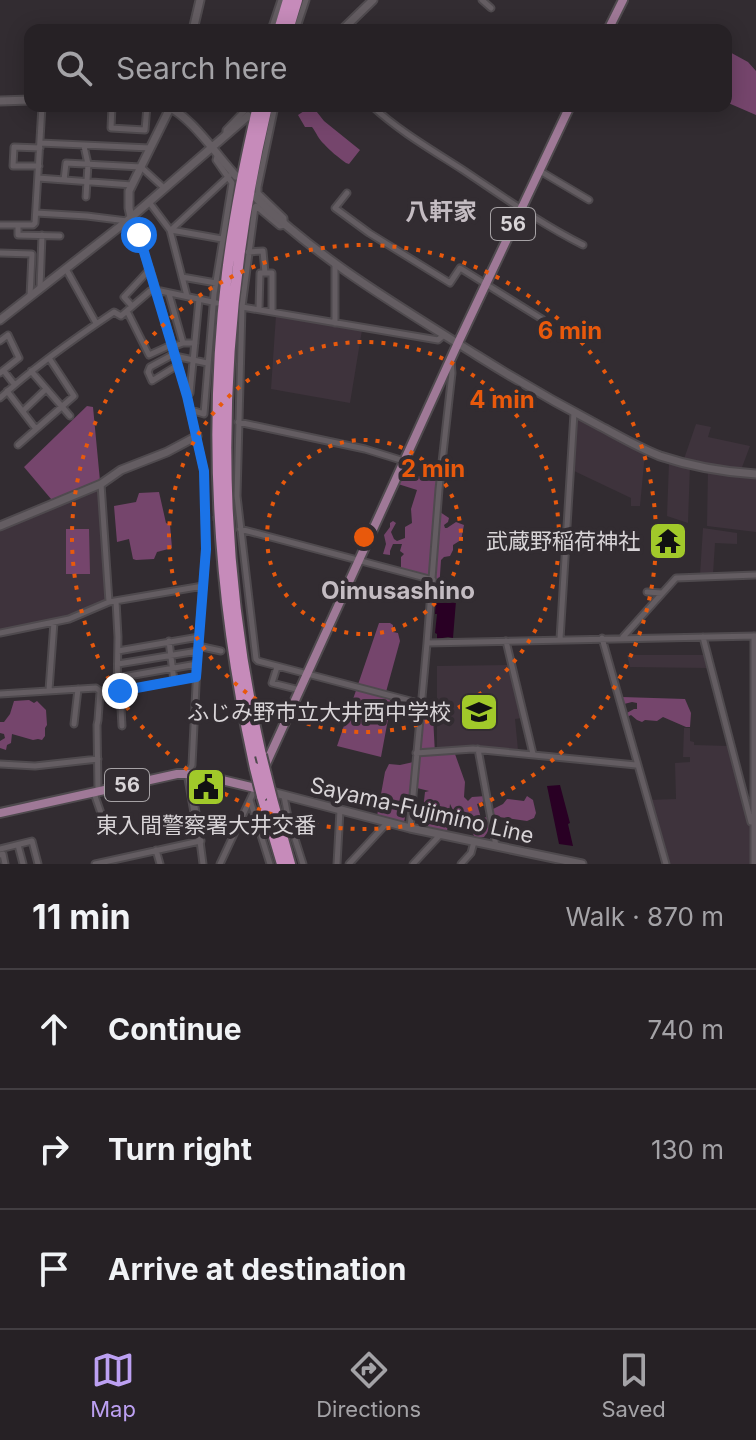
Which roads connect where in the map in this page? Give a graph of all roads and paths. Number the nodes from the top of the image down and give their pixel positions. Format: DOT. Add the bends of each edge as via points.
graph roads {
  1 [pos="200,0"];
  2 [pos="281,0"];
  3 [pos="288,0"];
  4 [pos="297,0"];
  5 [pos="306,0"];
  6 [pos="373,0"];
  7 [pos="482,0"];
  8 [pos="623,0"];
  9 [pos="491,8"];
  10 [pos="194,24"];
  11 [pos="273,24"];
  12 [pos="281,24"];
  13 [pos="290,24"];
  14 [pos="298,24"];
  15 [pos="348,24"];
  16 [pos="611,24"];
  17 [pos="24,100"];
  18 [pos="0,101"];
  19 [pos="42,112"];
  20 [pos="112,112"];
  21 [pos="146,112"];
  22 [pos="166,112"];
  23 [pos="176,112"];
  24 [pos="243,112"];
  25 [pos="257,112"];
  26 [pos="266,112"];
  27 [pos="274,112"];
  28 [pos="378,112"];
  29 [pos="567,112"];
  30 [pos="248,116"];
  31 [pos="226,135"];
  32 [pos="40,146"];
  33 [pos="84,146"];
  34 [pos="151,148"];
  35 [pos="214,152"];
  36 [pos="88,164"];
  37 [pos="39,166"];
  38 [pos="141,167"];
  39 [pos="539,170"];
  40 [pos="232,176"];
  41 [pos="38,178"];
  42 [pos="64,180"];
  43 [pos="87,182"];
  44 [pos="132,185"];
  45 [pos="164,188"];
  46 [pos="347,193"];
  47 [pos="254,196"];
  48 [pos="86,197"];
  49 [pos="589,200"];
  50 [pos="149,202"];
  51 [pos="521,208"];
  52 [pos="36,213"];
  53 [pos="129,219"];
  54 [pos="0,225"];
  55 [pos="18,225"];
  56 [pos="285,225"];
  57 [pos="170,230"];
  58 [pos="42,235"];
  59 [pos="60,236"];
  60 [pos="222,239"];
  61 [pos="583,245"];
  62 [pos="248,252"];
  63 [pos="0,253"];
  64 [pos="335,263"];
  65 [pos="66,269"];
  66 [pos="150,269"];
  67 [pos="265,273"];
  68 [pos="182,277"];
  69 [pos="216,283"];
  70 [pos="486,284"];
  71 [pos="40,289"];
  72 [pos="156,290"];
  73 [pos="169,294"];
  74 [pos="30,297"];
  75 [pos="187,297"];
  76 [pos="199,299"];
  77 [pos="215,303"];
  78 [pos="242,307"];
  79 [pos="130,308"];
  80 [pos="259,309"];
  81 [pos="272,312"];
  82 [pos="542,319"];
  83 [pos="0,320"];
  84 [pos="96,323"];
  85 [pos="335,323"];
  86 [pos="444,335"];
  87 [pos="0,341"];
  88 [pos="183,343"];
  89 [pos="195,343"];
  90 [pos="458,343"];
  91 [pos="173,350"];
  92 [pos="49,358"];
  93 [pos="193,359"];
  94 [pos="451,360"];
  95 [pos="207,363"];
  96 [pos="178,365"];
  97 [pos="31,371"];
  98 [pos="2,372"];
  99 [pos="14,384"];
  100 [pos="46,389"];
  101 [pos="7,391"];
  102 [pos="187,396"];
  103 [pos="0,398"];
  104 [pos="61,408"];
  105 [pos="191,410"];
  106 [pos="23,411"];
  107 [pos="574,412"];
  108 [pos="70,416"];
  109 [pos="238,422"];
  110 [pos="36,429"];
  111 [pos="197,436"];
  112 [pos="18,445"];
  113 [pos="405,461"];
  114 [pos="756,474"];
  115 [pos="101,484"];
  116 [pos="0,526"];
  117 [pos="240,529"];
  118 [pos="360,560"];
  119 [pos="756,575"];
  120 [pos="433,580"];
  121 [pos="203,586"];
  122 [pos="647,592"];
  123 [pos="663,593"];
  124 [pos="112,601"];
  125 [pos="54,622"];
  126 [pos="0,633"];
  127 [pos="755,636"];
  128 [pos="199,637"];
  129 [pos="703,637"];
  130 [pos="602,638"];
  131 [pos="623,638"];
  132 [pos="560,639"];
  133 [pos="169,641"];
  134 [pos="506,641"];
  135 [pos="427,643"];
  136 [pos="198,648"];
  137 [pos="118,651"];
  138 [pos="221,651"];
  139 [pos="170,655"];
  140 [pos="118,664"];
  141 [pos="197,664"];
  142 [pos="277,667"];
  143 [pos="172,668"];
  144 [pos="308,674"];
  145 [pos="196,677"];
  146 [pos="117,678"];
  147 [pos="174,681"];
  148 [pos="78,689"];
  149 [pos="49,690"];
  150 [pos="300,690"];
  151 [pos="100,691"];
  152 [pos="119,691"];
  153 [pos="0,694"];
  154 [pos="422,704"];
  155 [pos="74,724"];
  156 [pos="122,726"];
  157 [pos="478,749"];
  158 [pos="416,753"];
  159 [pos="533,754"];
  160 [pos="98,759"];
  161 [pos="0,764"];
  162 [pos="636,765"];
  163 [pos="188,773"];
  164 [pos="96,792"];
  165 [pos="263,794"];
  166 [pos="284,796"];
  167 [pos="250,800"];
  168 [pos="340,810"];
  169 [pos="0,813"];
  170 [pos="104,822"];
  171 [pos="388,822"];
  172 [pos="410,828"];
  173 [pos="753,829"];
  174 [pos="440,835"];
  175 [pos="200,841"];
  176 [pos="474,842"];
  177 [pos="18,845"];
  178 [pos="496,847"];
  179 [pos="156,850"];
  180 [pos="1,852"];
  181 [pos="5,864"];
  182 [pos="23,864"];
  183 [pos="38,864"];
  184 [pos="95,864"];
  185 [pos="160,864"];
  186 [pos="203,864"];
  187 [pos="220,864"];
  188 [pos="270,864"];
  189 [pos="282,864"];
  190 [pos="290,864"];
  191 [pos="303,864"];
  192 [pos="337,864"];
  193 [pos="349,864"];
  194 [pos="413,864"];
  195 [pos="461,864"];
  196 [pos="582,864"];
  197 [pos="666,864"];
  198 [pos="754,864"];
  1 -- 10 [label="street"];
  2 -- 11 [label="street"];
  3 -- 12 [label="highway"];
  4 -- 13 [label="highway"];
  5 -- 14 [label="street"];
  6 -- 15 [label="street"];
  7 -- 9 [label="street"];
  8 -- 16 [label="main road"];
  17 -- 18 [label="street"];
  19 -- 32 [label="street"];
  20 -- 21 [label="street" via="111,128 145,130"];
  22 -- 34 [label="street"];
  23 -- 35 [label="street"];
  24 -- 31 [label="street"];
  25 -- 165 [label="highway, bridge" via="227,271 217,434 228,618"];
  26 -- 165 [label="highway, bridge" via="236,272 226,435 235,602"];
  27 -- 56 [label="street" via="258,193"];
  28 -- 51 [label="street"];
  29 -- 39 [label="main road, 56"];
  30 -- 31 [label="street"];
  31 -- 35 [label="street"];
  32 -- 33 [label="street"];
  32 -- 37 [label="street"];
  32 -- 37 [label="street" via="14,147 13,166"];
  33 -- 34 [label="street"];
  33 -- 36 [label="street"];
  34 -- 38 [label="street"];
  35 -- 40 [label="street"];
  35 -- 45 [label="street"];
  36 -- 38 [label="street"];
  36 -- 42 [label="street" via="66,163"];
  36 -- 43 [label="street"];
  37 -- 41 [label="street"];
  38 -- 44 [label="street"];
  38 -- 45 [label="street"];
  39 -- 49 [label="street"];
  39 -- 51 [label="main road, 56"];
  40 -- 57 [label="street"];
  40 -- 60 [label="street"];
  41 -- 42 [label="street"];
  41 -- 52 [label="street"];
  42 -- 43 [label="street"];
  43 -- 44 [label="street"];
  43 -- 48 [label="street"];
  44 -- 53 [label="street"];
  45 -- 50 [label="street"];
  46 -- 70 [label="street" via="335,208 369,233 450,283 460,268"];
  47 -- 56 [label="street"];
  50 -- 53 [label="street"];
  50 -- 57 [label="street"];
  51 -- 61 [label="street"];
  51 -- 70 [label="main road, 56"];
  52 -- 53 [label="street"];
  52 -- 55 [label="street" via="33,225"];
  53 -- 65 [label="street"];
  53 -- 66 [label="street"];
  54 -- 55 [label="street"];
  55 -- 58 [label="street" via="18,235"];
  56 -- 62 [label="street" via="256,206"];
  56 -- 64 [label="street"];
  57 -- 60 [label="street"];
  57 -- 68 [label="street"];
  58 -- 59 [label="street"];
  58 -- 71 [label="street"];
  60 -- 69 [label="street"];
  62 -- 67 [label="street" via="263,251"];
  62 -- 78 [label="street"];
  63 -- 74 [label="street" via="32,254"];
  64 -- 85 [label="street"];
  64 -- 86 [label="street"];
  65 -- 71 [label="street"];
  65 -- 84 [label="street"];
  66 -- 72 [label="street"];
  66 -- 79 [label="street" via="124,297"];
  67 -- 80 [label="street" via="260,273"];
  67 -- 81 [label="street" via="272,273"];
  68 -- 69 [label="street"];
  68 -- 75 [label="street"];
  69 -- 77 [label="street"];
  70 -- 82 [label="street"];
  70 -- 90 [label="main road, 56"];
  71 -- 74 [label="street"];
  72 -- 73 [label="street"];
  72 -- 79 [label="street"];
  72 -- 91 [label="street"];
  73 -- 75 [label="street"];
  73 -- 88 [label="street"];
  74 -- 83 [label="street"];
  75 -- 76 [label="street"];
  76 -- 77 [label="street"];
  76 -- 89 [label="street"];
  77 -- 95 [label="street"];
  78 -- 80 [label="street"];
  78 -- 109 [label="street"];
  79 -- 84 [label="street"];
  79 -- 91 [label="street" via="149,355"];
  80 -- 81 [label="street"];
  81 -- 85 [label="street"];
  84 -- 92 [label="street"];
  85 -- 86 [label="street" via="438,340"];
  86 -- 90 [label="street"];
  87 -- 98 [label="street" via="8,335 19,358"];
  88 -- 89 [label="street"];
  88 -- 91 [label="street"];
  89 -- 93 [label="street"];
  90 -- 94 [label="main road, 56"];
  90 -- 107 [label="street"];
  91 -- 93 [label="street"];
  91 -- 96 [label="street"];
  91 -- 96 [label="street" via="148,372 152,381"];
  92 -- 97 [label="street"];
  92 -- 104 [label="street" via="74,396"];
  93 -- 95 [label="street"];
  93 -- 102 [label="street"];
  94 -- 113 [label="main road, 56"];
  94 -- 120 [label="street"];
  95 -- 105 [label="street" via="204,414"];
  96 -- 102 [label="street"];
  97 -- 99 [label="street"];
  97 -- 100 [label="street"];
  98 -- 99 [label="street"];
  99 -- 101 [label="street"];
  100 -- 104 [label="street"];
  100 -- 106 [label="street"];
  101 -- 103 [label="street"];
  101 -- 106 [label="street"];
  102 -- 105 [label="street"];
  104 -- 108 [label="street"];
  104 -- 110 [label="street"];
  105 -- 111 [label="street"];
  106 -- 110 [label="street"];
  107 -- 114 [label="street" via="663,457"];
  107 -- 132 [label="street"];
  109 -- 113 [label="street"];
  109 -- 117 [label="street"];
  110 -- 112 [label="street"];
  111 -- 115 [label="street"];
  111 -- 121 [label="street" via="204,471"];
  113 -- 118 [label="main road, 56"];
  115 -- 116 [label="street"];
  115 -- 124 [label="street"];
  117 -- 118 [label="street"];
  117 -- 142 [label="street" via="256,659"];
  118 -- 120 [label="street"];
  118 -- 144 [label="main road, 56"];
  119 -- 123 [label="street" via="677,577"];
  120 -- 135 [label="street"];
  121 -- 124 [label="street"];
  121 -- 128 [label="street"];
  122 -- 123 [label="street"];
  123 -- 131 [label="street"];
  124 -- 125 [label="street"];
  124 -- 137 [label="street"];
  125 -- 126 [label="street"];
  125 -- 149 [label="street"];
  127 -- 129 [label="street"];
  127 -- 173 [label="street"];
  128 -- 133 [label="street"];
  128 -- 136 [label="street"];
  129 -- 131 [label="street"];
  129 -- 173 [label="street"];
  130 -- 131 [label="street"];
  130 -- 132 [label="street"];
  130 -- 162 [label="street"];
  132 -- 134 [label="street"];
  133 -- 137 [label="street"];
  133 -- 139 [label="street"];
  134 -- 135 [label="street"];
  134 -- 159 [label="street"];
  135 -- 154 [label="street"];
  136 -- 138 [label="street"];
  136 -- 139 [label="street"];
  136 -- 141 [label="street"];
  137 -- 140 [label="street"];
  139 -- 140 [label="street"];
  139 -- 143 [label="street"];
  140 -- 146 [label="street"];
  141 -- 143 [label="street"];
  141 -- 145 [label="street"];
  142 -- 144 [label="street"];
  142 -- 150 [label="street" via="272,683"];
  143 -- 146 [label="street"];
  143 -- 147 [label="street"];
  144 -- 150 [label="main road, 56"];
  144 -- 154 [label="street"];
  145 -- 147 [label="street"];
  145 -- 163 [label="street"];
  146 -- 152 [label="street"];
  147 -- 152 [label="street"];
  148 -- 149 [label="street"];
  148 -- 151 [label="street"];
  148 -- 155 [label="street"];
  149 -- 153 [label="street"];
  150 -- 165 [label="main road, 56"];
  151 -- 152 [label="street"];
  151 -- 160 [label="street"];
  152 -- 156 [label="street"];
  154 -- 158 [label="street"];
  157 -- 158 [label="street"];
  157 -- 159 [label="street"];
  157 -- 178 [label="street"];
  158 -- 172 [label="street"];
  159 -- 162 [label="street"];
  160 -- 161 [label="street"];
  160 -- 164 [label="street"];
  162 -- 197 [label="street"];
  163 -- 164 [label="main road, 56"];
  163 -- 165 [label="main road, 56"];
  163 -- 175 [label="street"];
  164 -- 169 [label="main road, 56"];
  164 -- 170 [label="street"];
  165 -- 166 [label="street, Sayama-Fujimino Line"];
  165 -- 167 [label="street"];
  165 -- 189 [label="highway"];
  165 -- 190 [label="highway"];
  166 -- 168 [label="street, Sayama-Fujimino Line"];
  166 -- 191 [label="street"];
  167 -- 187 [label="street"];
  167 -- 188 [label="street"];
  168 -- 171 [label="street, Sayama-Fujimino Line"];
  168 -- 192 [label="street"];
  171 -- 172 [label="street, Sayama-Fujimino Line"];
  171 -- 193 [label="street"];
  172 -- 174 [label="street, Sayama-Fujimino Line"];
  173 -- 198 [label="street"];
  174 -- 176 [label="street, Sayama-Fujimino Line"];
  174 -- 194 [label="street"];
  175 -- 179 [label="street"];
  175 -- 186 [label="street"];
  176 -- 178 [label="street, Sayama-Fujimino Line"];
  176 -- 195 [label="street"];
  177 -- 180 [label="street"];
  177 -- 182 [label="street"];
  177 -- 183 [label="street" via="32,841"];
  178 -- 196 [label="street, Sayama-Fujimino Line"];
  179 -- 184 [label="street"];
  179 -- 185 [label="street"];
  180 -- 181 [label="street"];
}
